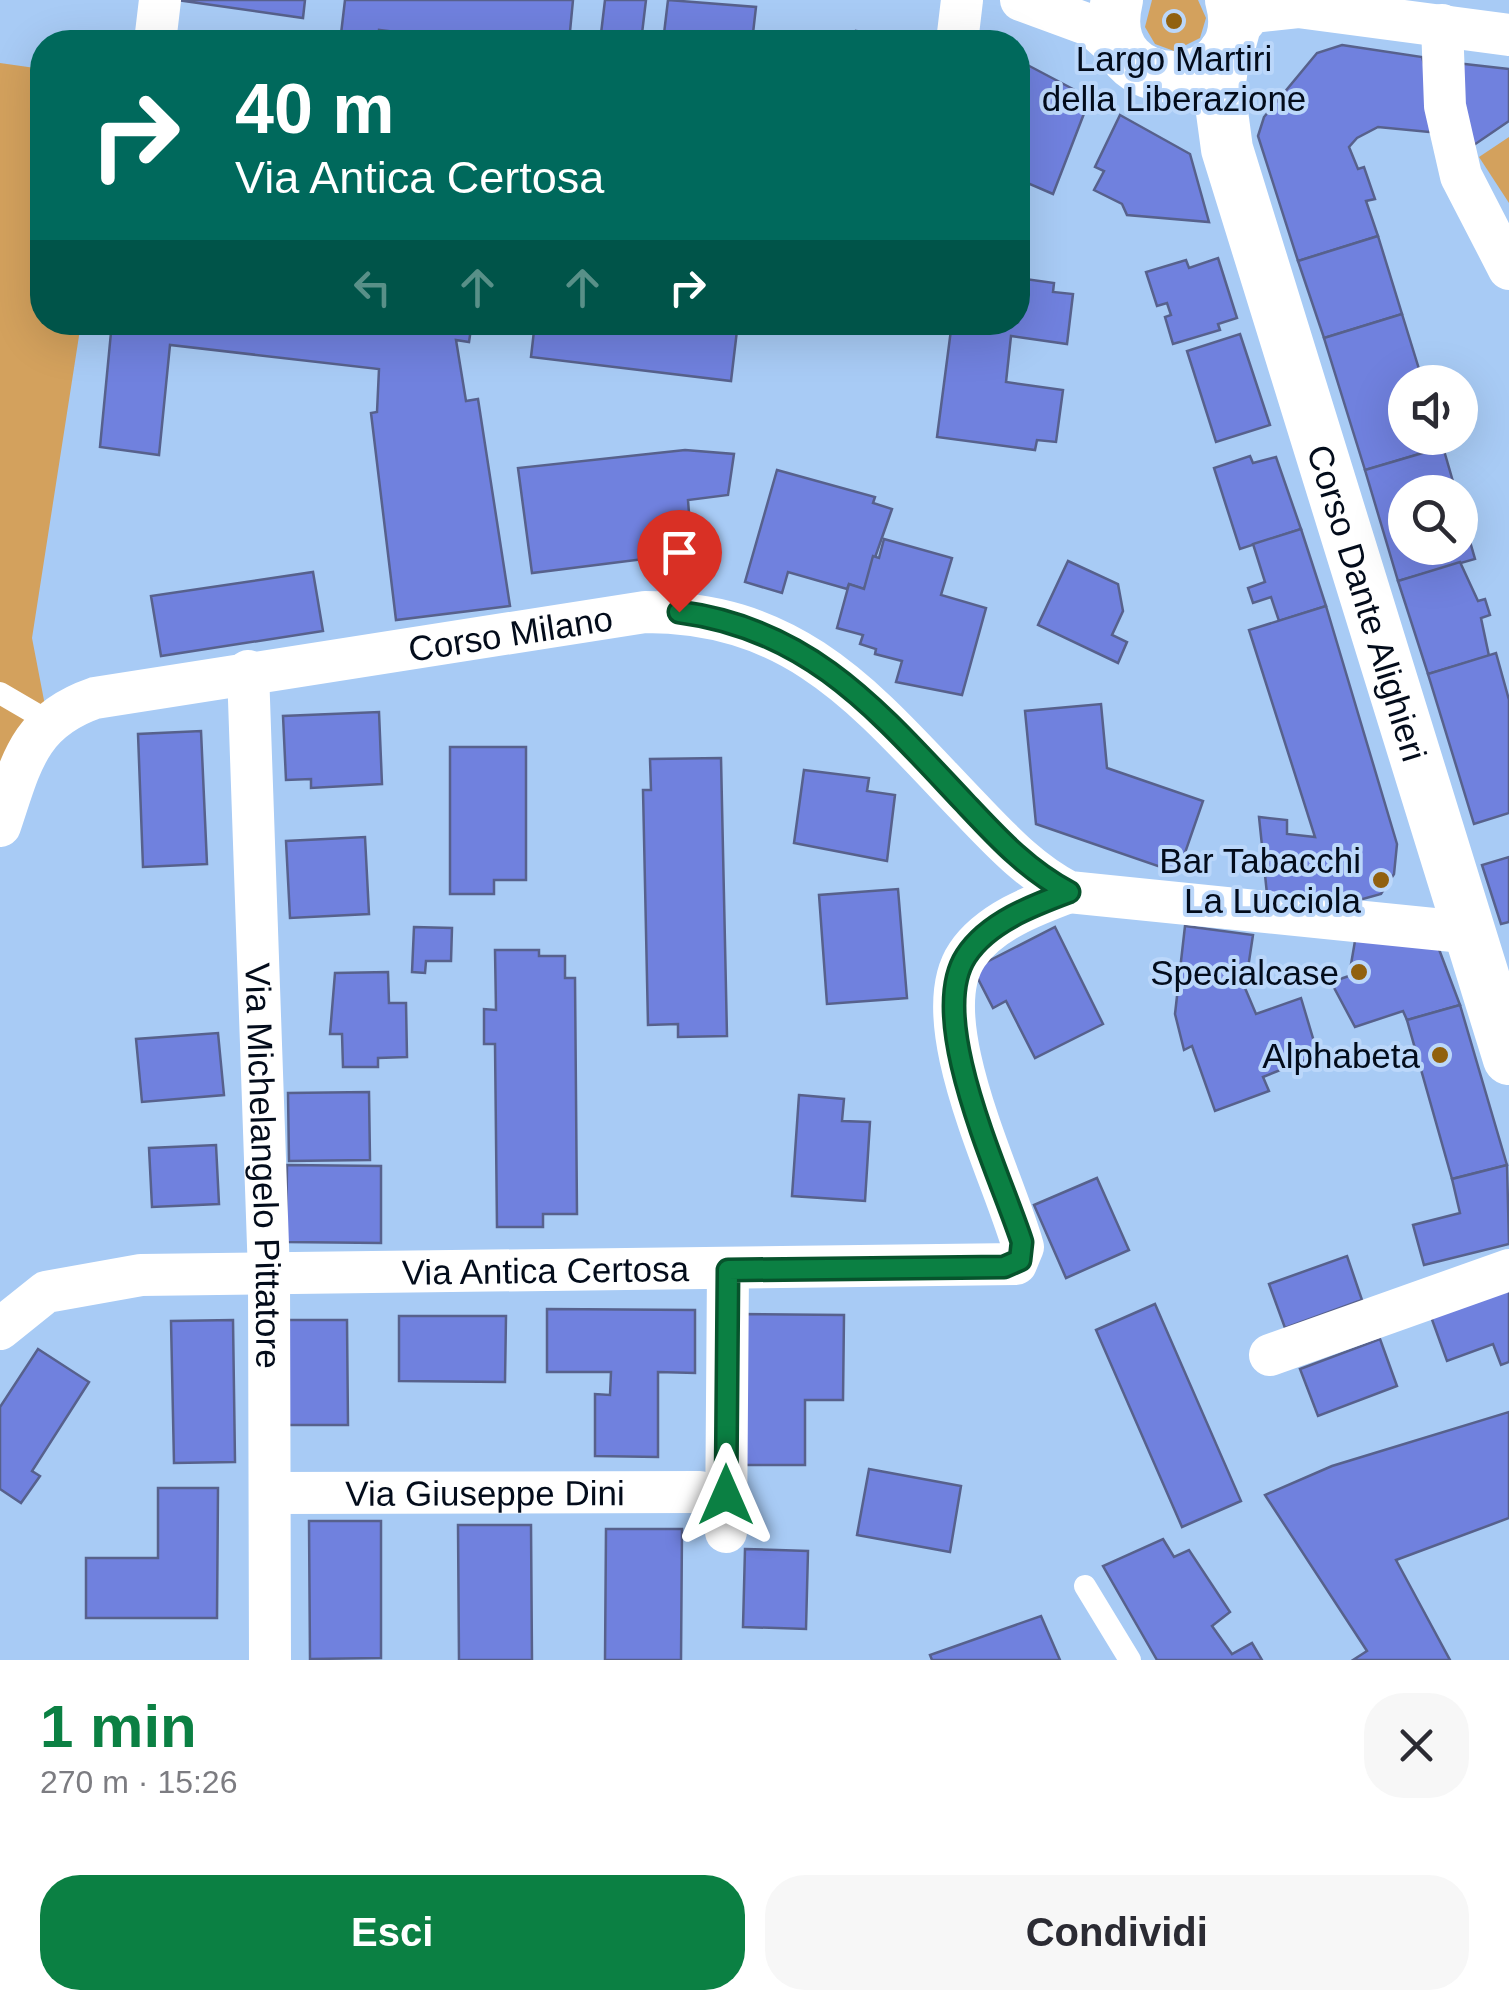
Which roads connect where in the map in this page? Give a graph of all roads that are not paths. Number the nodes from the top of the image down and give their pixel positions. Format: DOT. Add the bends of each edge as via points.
graph roads {
  1 [pos="160,0"];
  2 [pos="962,0"];
  3 [pos="1021,0"];
  4 [pos="1030,0"];
  5 [pos="1076,0"];
  6 [pos="1116,0"];
  7 [pos="1294,0"];
  8 [pos="1339,10"];
  9 [pos="1442,24"];
  10 [pos="156,30"];
  11 [pos="958,30"];
  12 [pos="1229,30"];
  13 [pos="1509,35"];
  14 [pos="1140,67"];
  15 [pos="1227,149"];
  16 [pos="1504,259"];
  17 [pos="248,671"];
  18 [pos="0,694"];
  19 [pos="48,720"];
  20 [pos="0,826"];
  21 [pos="1069,892"];
  22 [pos="1472,933"];
  23 [pos="1509,1059"];
  24 [pos="728,1270"];
  25 [pos="1509,1270"];
  26 [pos="269,1274"];
  27 [pos="0,1329"];
  28 [pos="1270,1354"];
  29 [pos="700,1492"];
  30 [pos="270,1494"];
  31 [pos="726,1532"];
  32 [pos="1086,1586"];
  33 [pos="270,1660"];
  34 [pos="1130,1660"];
  1 -- 10 [label="street"];
  2 -- 11 [label="street"];
  3 -- 14 [label="street" via="1092,26"];
  4 -- 5 [label="street"];
  6 -- 14 [label="street" via="1114,27"];
  7 -- 8 [label="street"];
  8 -- 9 [label="street"];
  8 -- 12 [label="street" via="1265,8"];
  9 -- 13 [label="street"];
  9 -- 16 [label="street" via="1445,106 1461,176"];
  12 -- 14 [label="street" via="1203,72 1185,78"];
  12 -- 15 [label="street, Corso Dante Alighieri" via="1219,85"];
  14 -- 15 [label="street, Corso Dante Alighieri" via="1188,96"];
  15 -- 22 [label="street, Corso Dante Alighieri"];
  17 -- 19 [label="street, Corso Milano" via="120,690"];
  17 -- 21 [label="street, Corso Milano" via="645,612 722,618 844,679 1021,860"];
  17 -- 26 [label="street, Via Michelangelo Pittatore"];
  18 -- 19 [label="lane"];
  19 -- 20 [label="street" via="25,756"];
  21 -- 22 [label="street, Corso Milano"];
  21 -- 24 [label="street, Via Antica Certosa" via="1018,913 972,947 953,998 955,1042 1022,1242 1019,1262"];
  22 -- 23 [label="street, Corso Dante Alighieri"];
  24 -- 26 [label="street, Via Antica Certosa"];
  24 -- 31 [label="street"];
  25 -- 28 [label="street"];
  26 -- 27 [label="street, Via Antica Certosa" via="140,1275 73,1284 26,1304"];
  26 -- 30 [label="street, Via Michelangelo Pittatore"];
  29 -- 30 [label="street, Via Giuseppe Dini"];
  30 -- 33 [label="street, Via Michelangelo Pittatore"];
  32 -- 34 [label="lane"];
}
